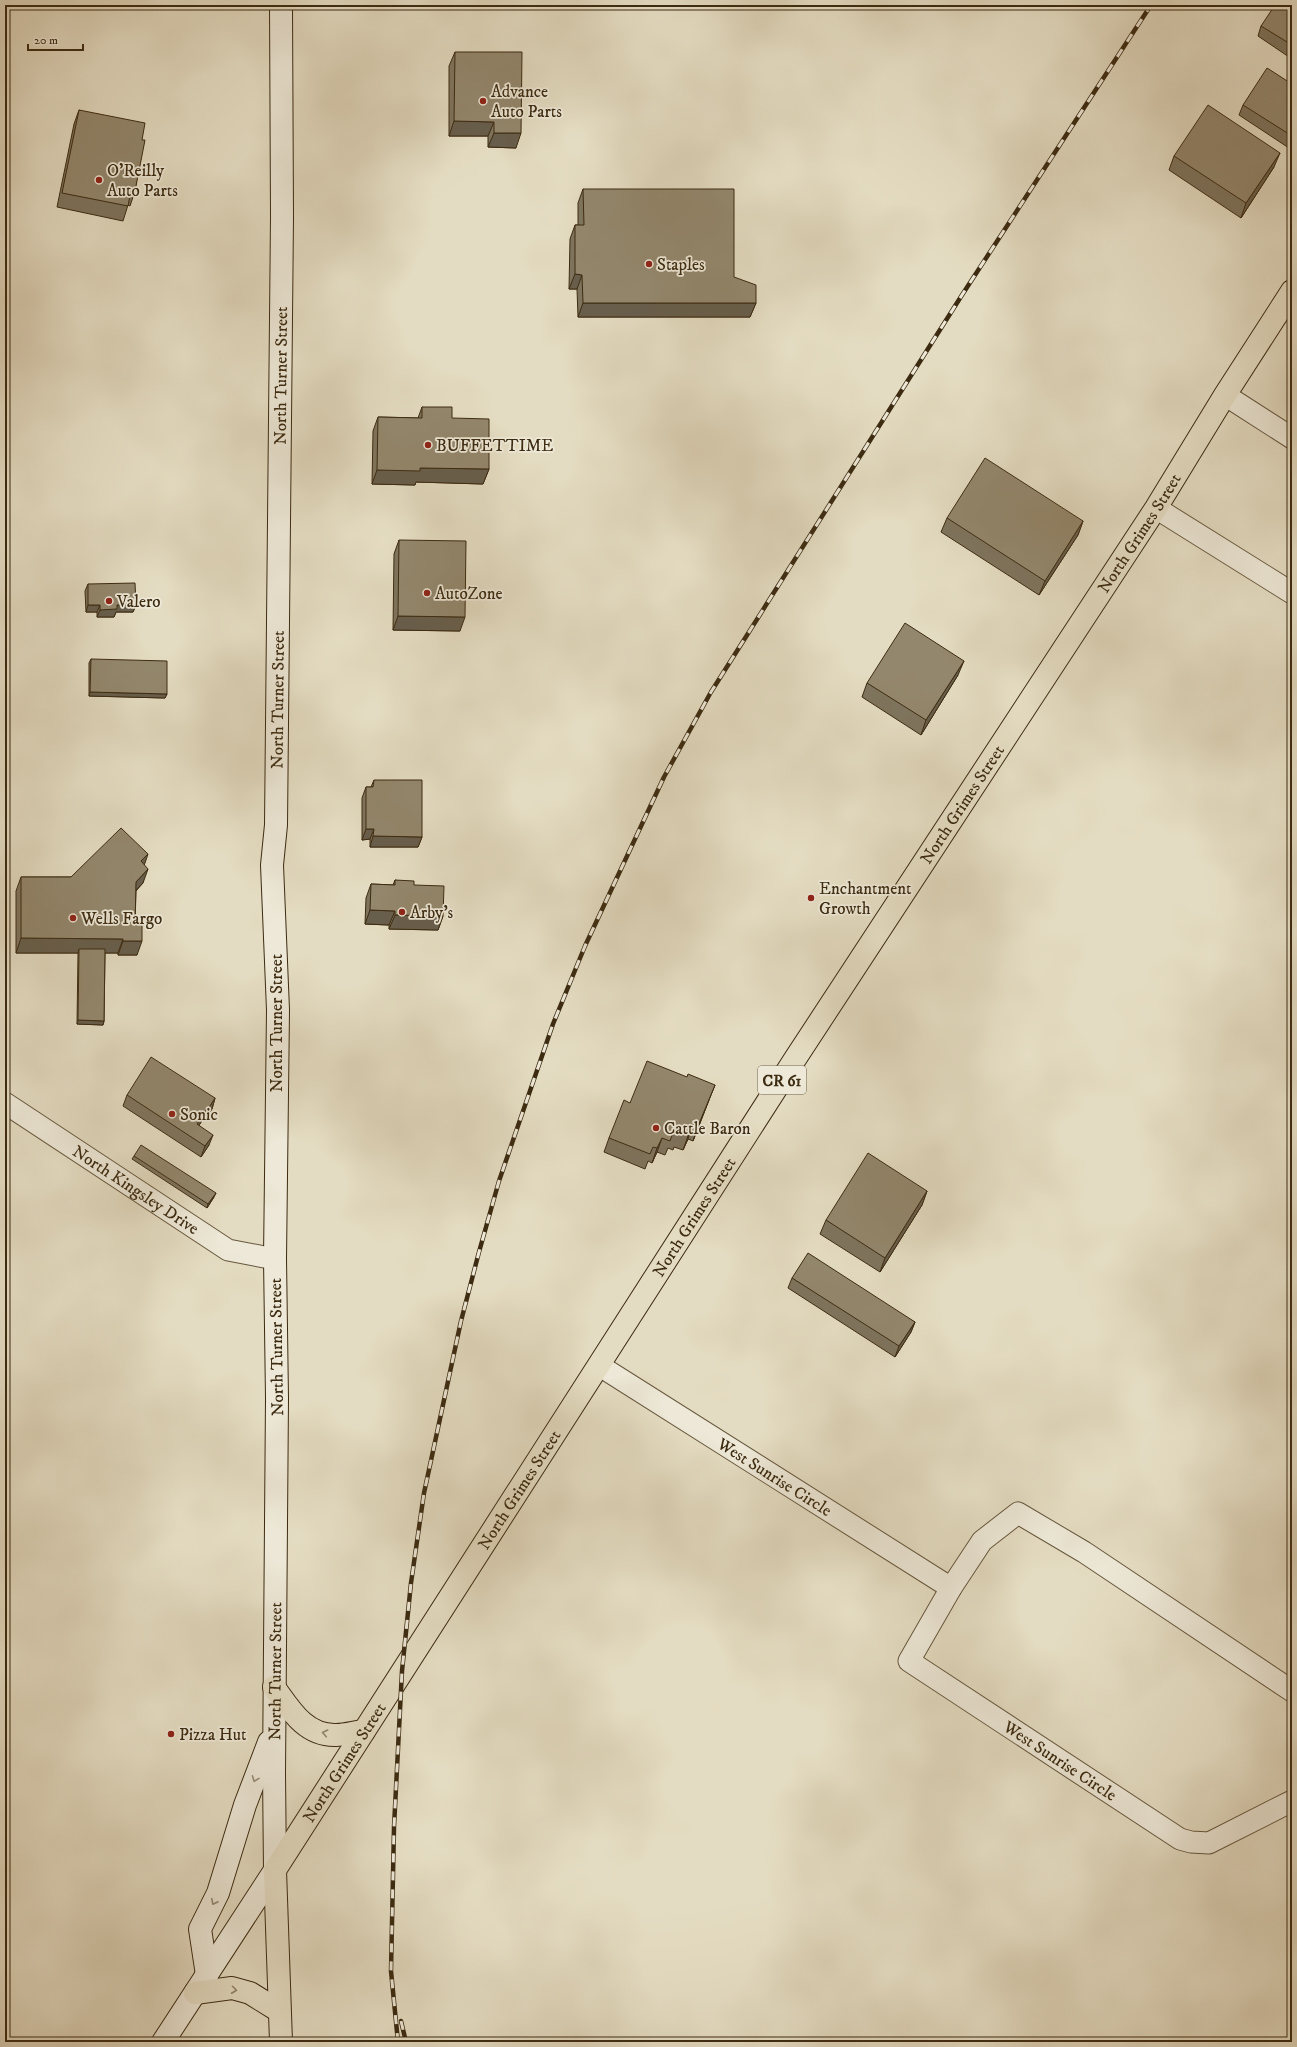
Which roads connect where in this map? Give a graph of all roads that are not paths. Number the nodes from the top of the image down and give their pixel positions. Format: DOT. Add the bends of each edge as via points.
graph roads {
  1 [pos="281,5"];
  2 [pos="1292,291"];
  3 [pos="1225,395"];
  4 [pos="1292,438"];
  5 [pos="1156,508"];
  6 [pos="1292,593"];
  7 [pos="5,1103"];
  8 [pos="275,1259"];
  9 [pos="600,1366"];
  10 [pos="951,1588"];
  11 [pos="274,1687"];
  12 [pos="1292,1692"];
  13 [pos="274,1729"];
  14 [pos="364,1731"];
  15 [pos="1292,1801"];
  16 [pos="275,1870"];
  17 [pos="201,1984"];
  18 [pos="279,2011"];
  19 [pos="163,2042"];
  20 [pos="281,2042"];
  1 -- 8 [label="main road, North Turner Street" via="282,204 276,809 272,865 278,1010"];
  2 -- 3 [label="main road, North Grimes Street / CR 61"];
  3 -- 4 [label="street"];
  3 -- 5 [label="main road, North Grimes Street / CR 61"];
  5 -- 6 [label="street"];
  5 -- 9 [label="main road, North Grimes Street / CR 61" via="792,1065"];
  7 -- 8 [label="street, North Kingsley Drive" via="228,1250"];
  8 -- 11 [label="main road, North Turner Street" via="277,1412"];
  9 -- 10 [label="street, West Sunrise Circle"];
  9 -- 14 [label="main road, North Grimes Street / CR 61"];
  10 -- 12 [label="street, West Sunrise Circle" via="982,1541 1018,1513 1084,1552"];
  10 -- 15 [label="street, West Sunrise Circle" via="909,1660 1180,1839 1209,1842"];
  11 -- 13 [label="main road, North Turner Street"];
  14 -- 11 [label="main road, one-way" via="335,1736 315,1731 297,1720"];
  13 -- 16 [label="main road, North Turner Street"];
  13 -- 17 [label="main road, one-way" via="245,1805 218,1893 200,1929"];
  14 -- 16 [label="main road, North Grimes Street / CR 61"];
  16 -- 17 [label="main road, North Grimes Street / CR 61"];
  16 -- 18 [label="main road, North Turner Street"];
  17 -- 18 [label="main road, one-way" via="250,1993"];
  17 -- 19 [label="main road, North Grimes Street / CR 61"];
  18 -- 20 [label="main road, North Turner Street"];
}
